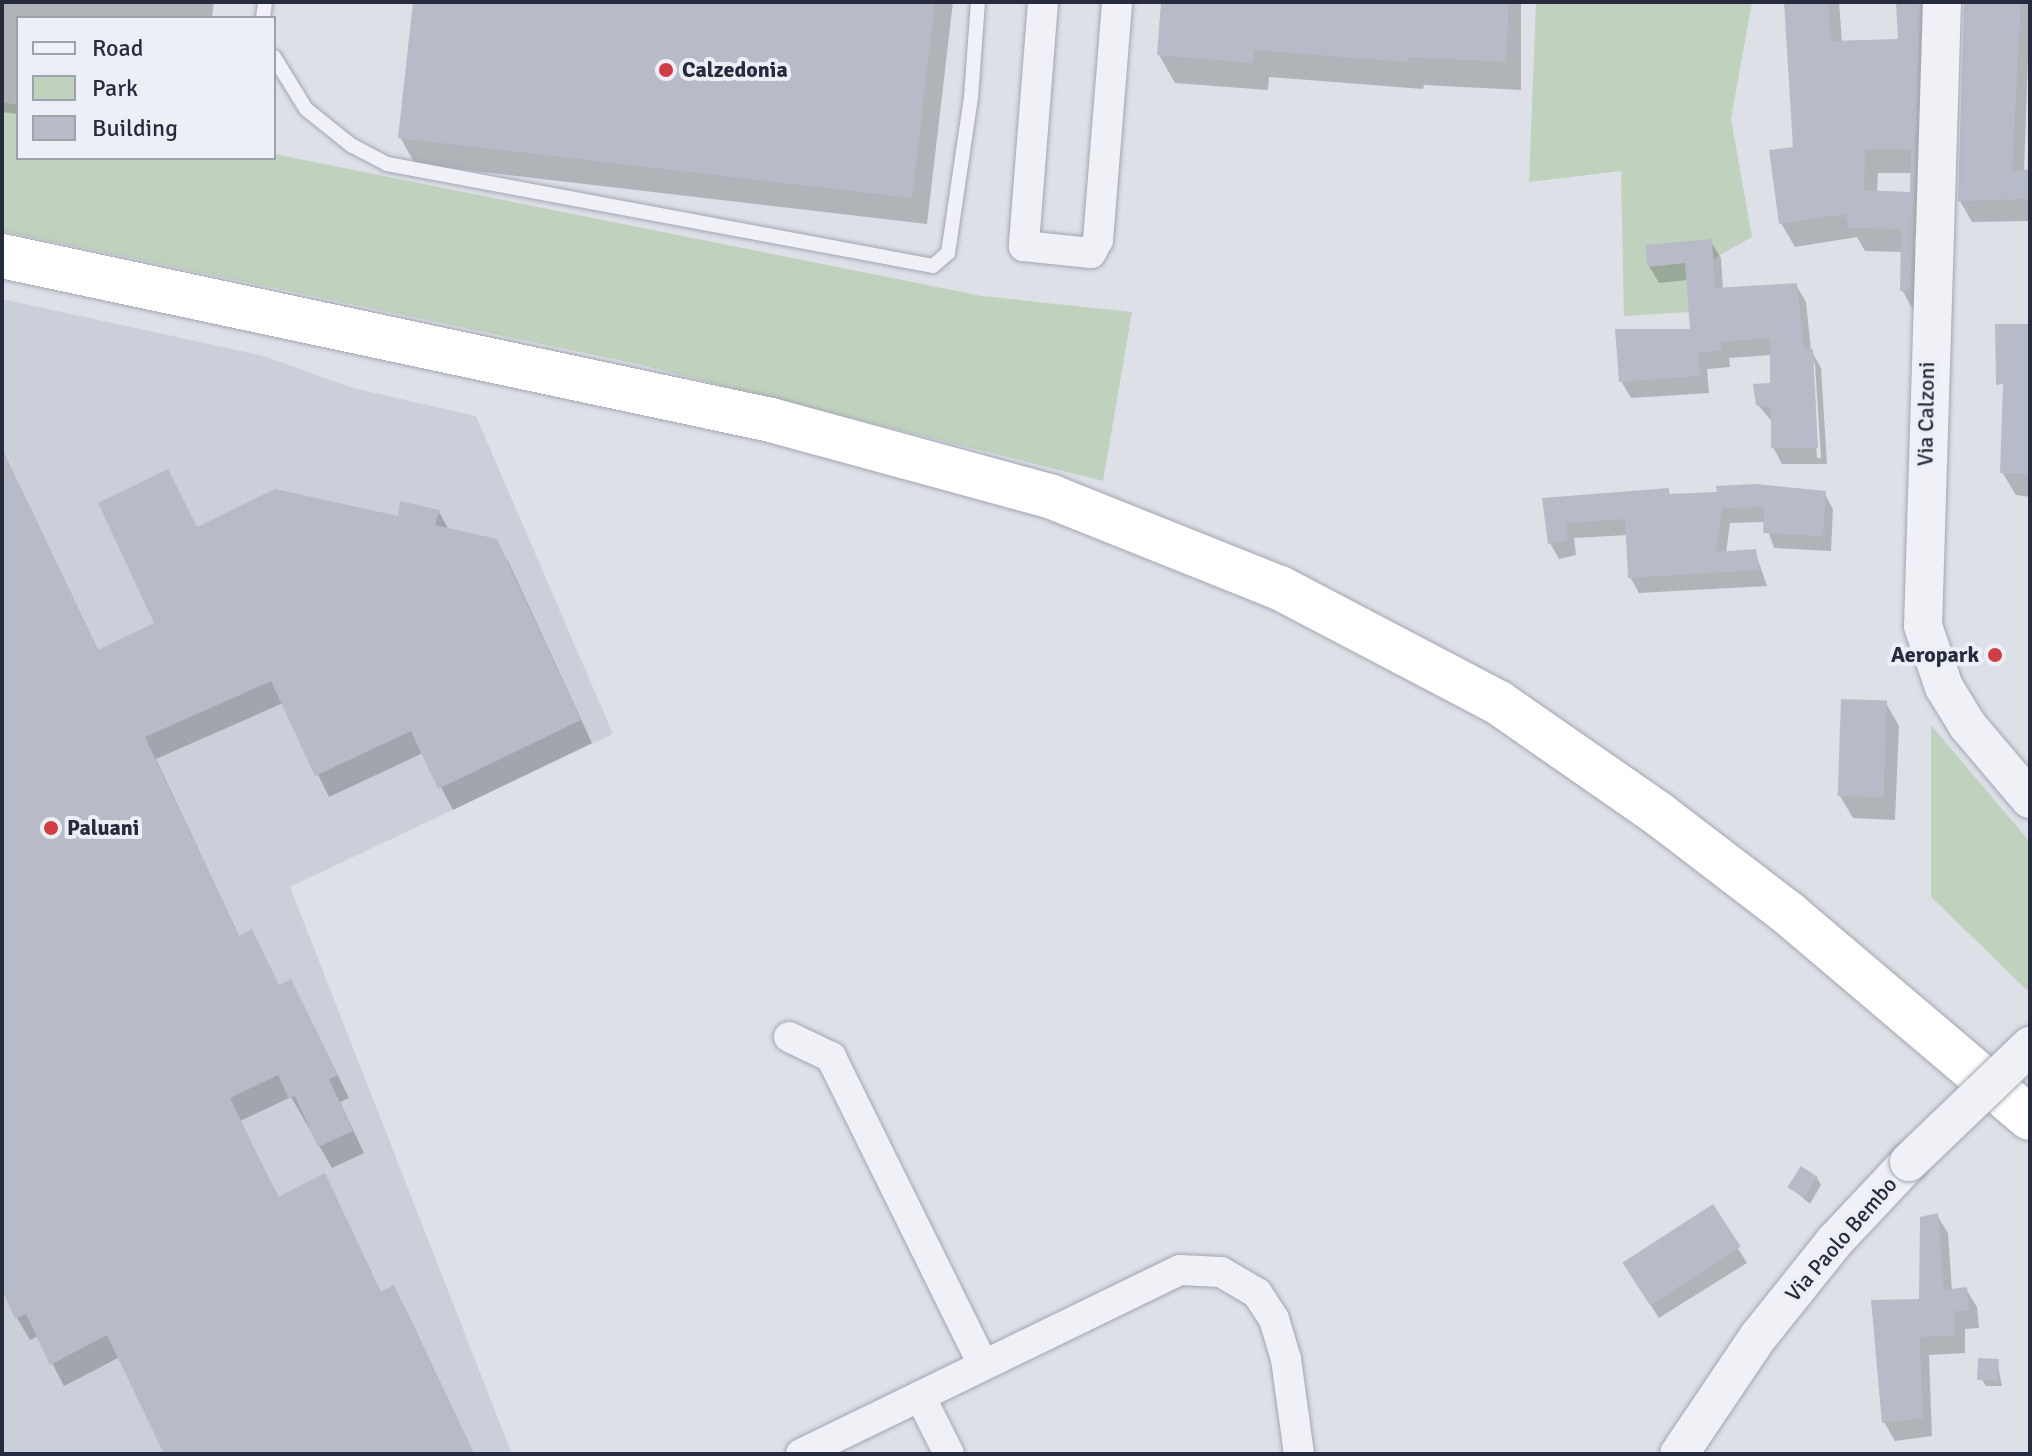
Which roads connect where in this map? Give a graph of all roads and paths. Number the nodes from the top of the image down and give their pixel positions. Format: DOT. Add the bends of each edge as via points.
graph roads {
  1 [pos="978,2"];
  2 [pos="1043,2"];
  3 [pos="1117,2"];
  4 [pos="1942,2"];
  5 [pos="276,60"];
  6 [pos="2,256"];
  7 [pos="2029,796"];
  8 [pos="789,1037"];
  9 [pos="2030,1046"];
  10 [pos="1947,1053"];
  11 [pos="2030,1118"];
  12 [pos="2030,1144"];
  13 [pos="983,1365"];
  14 [pos="920,1396"];
  15 [pos="801,1454"];
  16 [pos="949,1454"];
  17 [pos="1299,1454"];
  18 [pos="1679,1454"];
  1 -- 5 [label="lane" via="971,97 948,253 933,266 387,164 351,145 306,109"];
  2 -- 3 [label="street" via="1024,246 1091,253 1098,240"];
  4 -- 7 [label="street, Via Calzoni" via="1923,626 1944,687 1960,713"];
  6 -- 10 [label="highway" via="771,420 1052,497 1280,588 1511,711 1788,913"];
  8 -- 13 [label="street" via="831,1057"];
  9 -- 18 [label="street, Via Paolo Bembo, bridge" via="1834,1242 1758,1337"];
  10 -- 11 [label="highway"];
  10 -- 12 [label="highway"];
  13 -- 14 [label="street"];
  13 -- 17 [label="street" via="1180,1270 1221,1272 1257,1293 1274,1319 1286,1359"];
  14 -- 15 [label="street"];
  14 -- 16 [label="street"];
}
